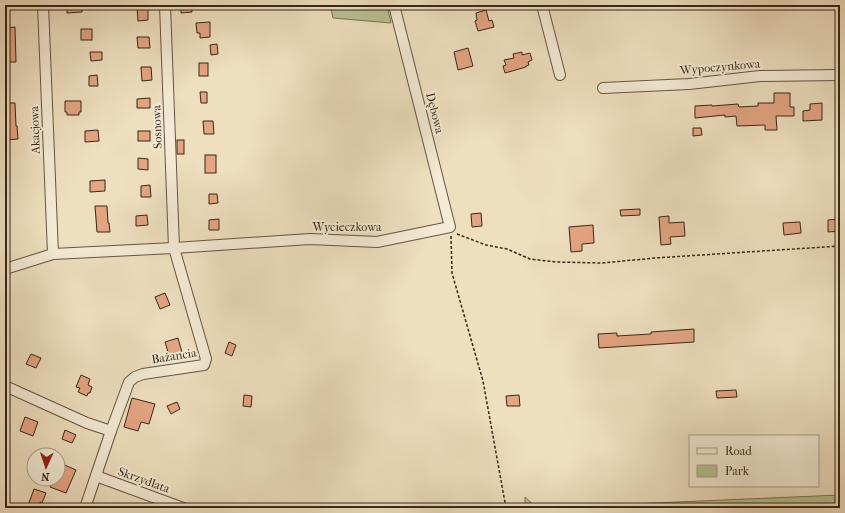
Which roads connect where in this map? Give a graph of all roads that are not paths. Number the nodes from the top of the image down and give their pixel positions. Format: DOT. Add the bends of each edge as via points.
graph roads {
  1 [pos="43,5"];
  2 [pos="165,5"];
  3 [pos="394,5"];
  4 [pos="542,5"];
  5 [pos="560,74"];
  6 [pos="840,75"];
  7 [pos="603,88"];
  8 [pos="450,229"];
  9 [pos="174,248"];
  10 [pos="53,254"];
  11 [pos="5,269"];
  12 [pos="5,386"];
  13 [pos="111,431"];
  14 [pos="96,476"];
  15 [pos="85,508"];
  16 [pos="183,508"];
  1 -- 10 [label="street, Akacjowa"];
  2 -- 9 [label="street, Sosnowa"];
  3 -- 8 [label="street, Dębowa"];
  4 -- 5 [label="street"];
  6 -- 7 [label="street, Wypoczynkowa" via="760,76 689,84"];
  8 -- 9 [label="street, Wycieczkowa" via="377,242 310,239"];
  9 -- 10 [label="street, Wycieczkowa"];
  9 -- 13 [label="street, Bażancia" via="206,359 204,365 135,377 129,382"];
  10 -- 11 [label="street, Wycieczkowa"];
  12 -- 13 [label="street"];
  13 -- 14 [label="street, Bażancia"];
  14 -- 15 [label="street, Bażancia"];
  14 -- 16 [label="street, Skrzydlata"];
}
